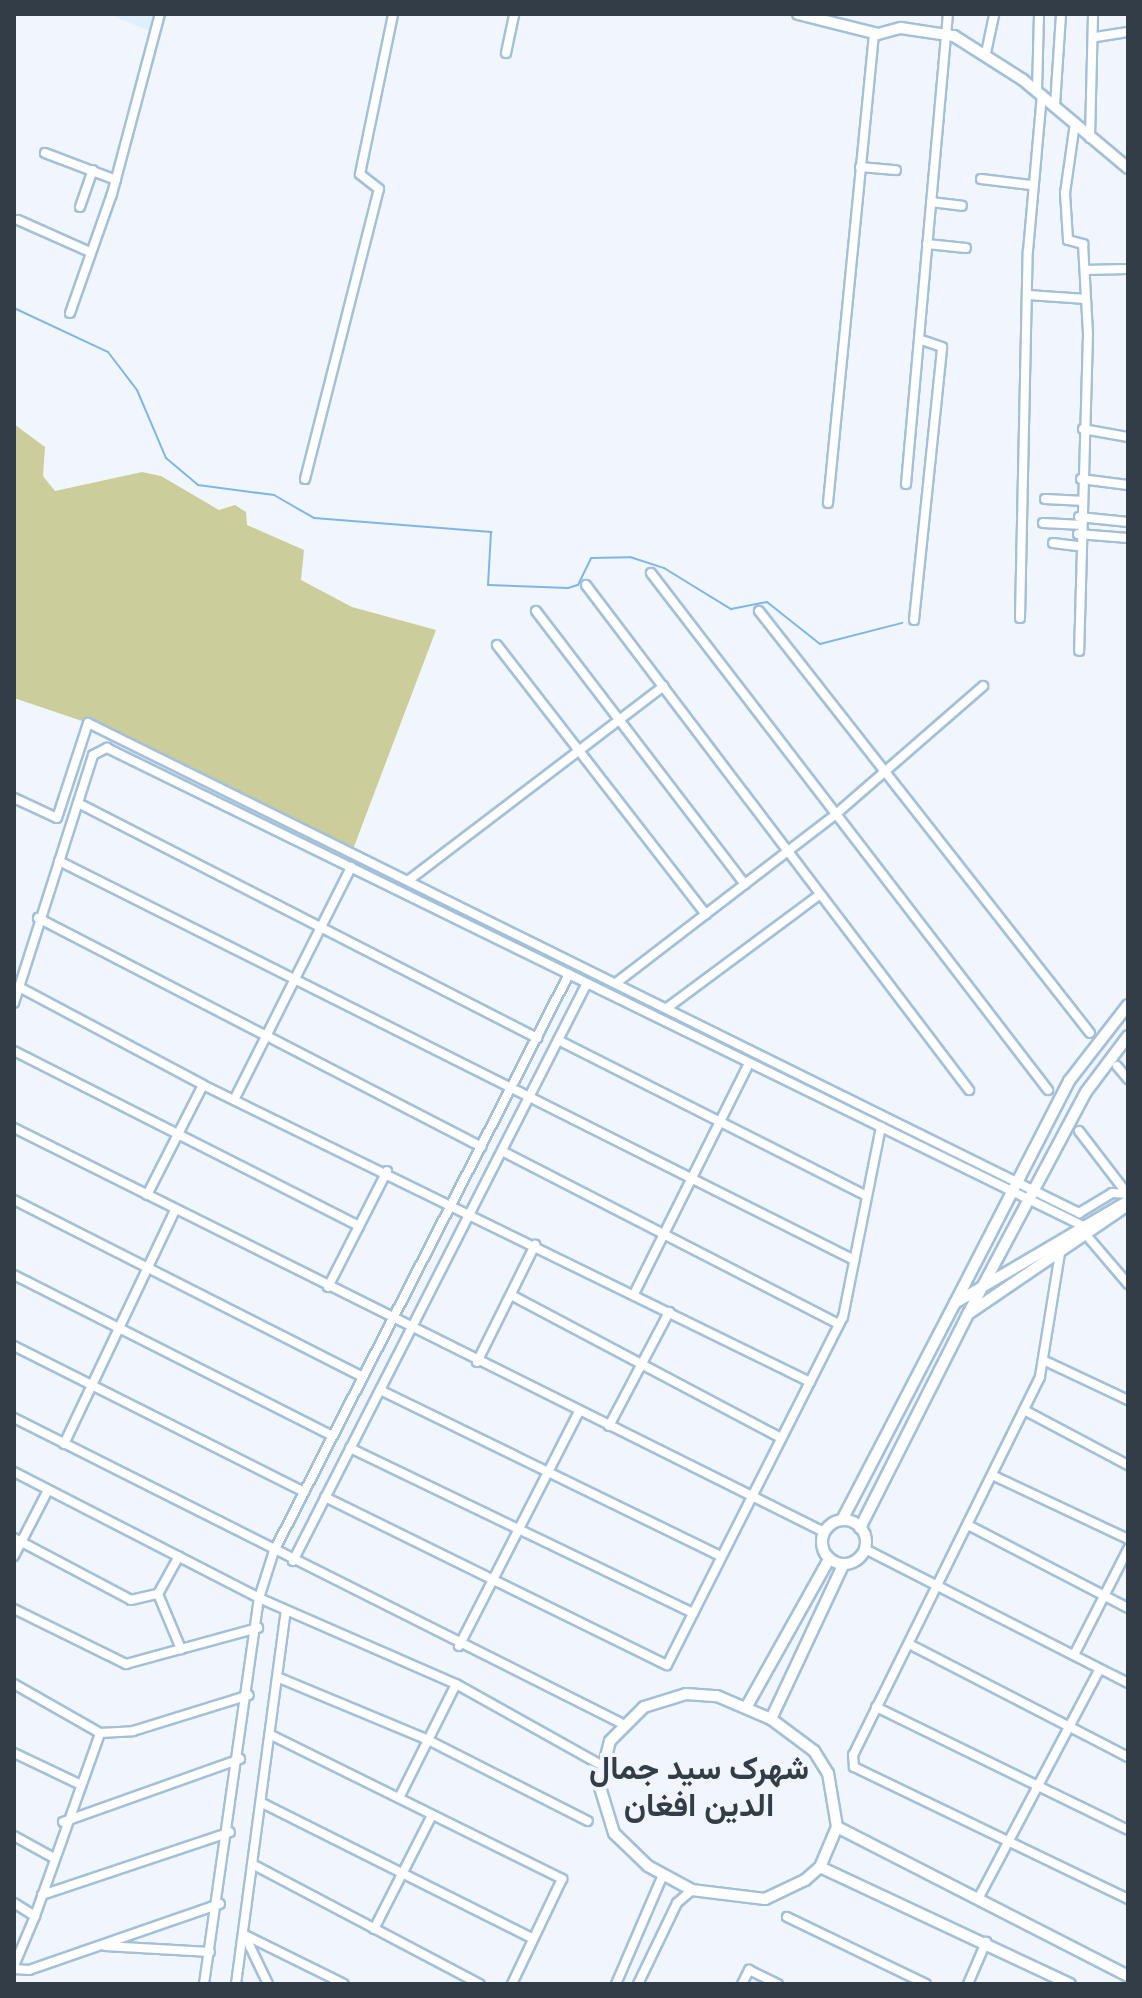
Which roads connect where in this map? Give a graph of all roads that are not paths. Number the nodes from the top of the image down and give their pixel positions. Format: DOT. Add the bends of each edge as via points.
graph roads {
  1 [pos="160,14"];
  2 [pos="393,14"];
  3 [pos="514,14"];
  4 [pos="798,14"];
  5 [pos="948,14"];
  6 [pos="994,14"];
  7 [pos="1039,14"];
  8 [pos="1061,14"];
  9 [pos="1093,14"];
  10 [pos="1128,32"];
  11 [pos="874,33"];
  12 [pos="948,34"];
  13 [pos="1096,37"];
  14 [pos="506,53"];
  15 [pos="986,53"];
  16 [pos="1040,93"];
  17 [pos="1055,105"];
  18 [pos="1075,123"];
  19 [pos="1090,138"];
  20 [pos="45,153"];
  21 [pos="860,167"];
  22 [pos="1128,168"];
  23 [pos="93,170"];
  24 [pos="896,170"];
  25 [pos="981,179"];
  26 [pos="116,180"];
  27 [pos="1031,185"];
  28 [pos="931,202"];
  29 [pos="962,206"];
  30 [pos="80,207"];
  31 [pos="18,220"];
  32 [pos="927,244"];
  33 [pos="966,248"];
  34 [pos="90,252"];
  35 [pos="1128,269"];
  36 [pos="1085,270"];
  37 [pos="1028,295"];
  38 [pos="1086,299"];
  39 [pos="70,313"];
  40 [pos="919,339"];
  41 [pos="1083,429"];
  42 [pos="1128,437"];
  43 [pos="305,479"];
  44 [pos="1081,479"];
  45 [pos="906,484"];
  46 [pos="1128,485"];
  47 [pos="1045,499"];
  48 [pos="1080,501"];
  49 [pos="828,503"];
  50 [pos="1128,522"];
  51 [pos="1043,523"];
  52 [pos="1078,525"];
  53 [pos="1128,538"];
  54 [pos="1053,543"];
  55 [pos="1077,546"];
  56 [pos="651,573"];
  57 [pos="586,585"];
  58 [pos="536,611"];
  59 [pos="759,611"];
  60 [pos="1020,618"];
  61 [pos="914,620"];
  62 [pos="497,645"];
  63 [pos="1079,651"];
  64 [pos="664,686"];
  65 [pos="983,686"];
  66 [pos="617,724"];
  67 [pos="579,750"];
  68 [pos="883,768"];
  69 [pos="14,798"];
  70 [pos="78,803"];
  71 [pos="836,814"];
  72 [pos="787,852"];
  73 [pos="59,861"];
  74 [pos="351,867"];
  75 [pos="409,880"];
  76 [pos="745,884"];
  77 [pos="818,896"];
  78 [pos="706,914"];
  79 [pos="38,918"];
  80 [pos="322,927"];
  81 [pos="569,974"];
  82 [pos="296,981"];
  83 [pos="587,983"];
  84 [pos="616,983"];
  85 [pos="19,987"];
  86 [pos="14,1003"];
  87 [pos="1128,1005"];
  88 [pos="667,1008"];
  89 [pos="1090,1033"];
  90 [pos="1128,1036"];
  91 [pos="263,1037"];
  92 [pos="537,1038"];
  93 [pos="558,1040"];
  94 [pos="14,1051"];
  95 [pos="749,1063"];
  96 [pos="1117,1066"];
  97 [pos="1128,1079"];
  98 [pos="203,1085"];
  99 [pos="511,1089"];
  100 [pos="969,1090"];
  101 [pos="1048,1090"];
  102 [pos="234,1100"];
  103 [pos="528,1100"];
  104 [pos="720,1122"];
  105 [pos="881,1127"];
  106 [pos="14,1128"];
  107 [pos="1079,1131"];
  108 [pos="181,1136"];
  109 [pos="481,1147"];
  110 [pos="502,1151"];
  111 [pos="387,1171"];
  112 [pos="695,1182"];
  113 [pos="1013,1186"];
  114 [pos="147,1195"];
  115 [pos="1030,1195"];
  116 [pos="867,1196"];
  117 [pos="1127,1198"];
  118 [pos="14,1200"];
  119 [pos="452,1203"];
  120 [pos="175,1210"];
  121 [pos="470,1213"];
  122 [pos="359,1226"];
  123 [pos="1084,1231"];
  124 [pos="666,1235"];
  125 [pos="535,1245"];
  126 [pos="1060,1253"];
  127 [pos="854,1260"];
  128 [pos="146,1270"];
  129 [pos="14,1275"];
  130 [pos="1128,1284"];
  131 [pos="328,1287"];
  132 [pos="981,1287"];
  133 [pos="634,1294"];
  134 [pos="511,1295"];
  135 [pos="955,1303"];
  136 [pos="669,1312"];
  137 [pos="968,1314"];
  138 [pos="393,1320"];
  139 [pos="839,1324"];
  140 [pos="411,1329"];
  141 [pos="120,1332"];
  142 [pos="14,1346"];
  143 [pos="1043,1360"];
  144 [pos="477,1362"];
  145 [pos="639,1368"];
  146 [pos="363,1377"];
  147 [pos="810,1382"];
  148 [pos="92,1384"];
  149 [pos="380,1390"];
  150 [pos="1128,1400"];
  151 [pos="1024,1410"];
  152 [pos="579,1412"];
  153 [pos="14,1418"];
  154 [pos="609,1426"];
  155 [pos="333,1436"];
  156 [pos="781,1438"];
  157 [pos="64,1444"];
  158 [pos="350,1448"];
  159 [pos="1128,1465"];
  160 [pos="14,1472"];
  161 [pos="549,1472"];
  162 [pos="992,1475"];
  163 [pos="48,1490"];
  164 [pos="304,1492"];
  165 [pos="751,1496"];
  166 [pos="325,1497"];
  167 [pos="842,1520"];
  168 [pos="968,1525"];
  169 [pos="521,1526"];
  170 [pos="860,1528"];
  171 [pos="824,1532"];
  172 [pos="1128,1539"];
  173 [pos="18,1540"];
  174 [pos="865,1549"];
  175 [pos="1128,1549"];
  176 [pos="274,1551"];
  177 [pos="14,1556"];
  178 [pos="179,1556"];
  179 [pos="721,1556"];
  180 [pos="829,1559"];
  181 [pos="293,1561"];
  182 [pos="843,1565"];
  183 [pos="492,1582"];
  184 [pos="937,1587"];
  185 [pos="158,1594"];
  186 [pos="1104,1596"];
  187 [pos="259,1598"];
  188 [pos="1128,1608"];
  189 [pos="14,1609"];
  190 [pos="286,1610"];
  191 [pos="693,1613"];
  192 [pos="258,1628"];
  193 [pos="909,1644"];
  194 [pos="459,1646"];
  195 [pos="181,1649"];
  196 [pos="1074,1655"];
  197 [pos="1100,1669"];
  198 [pos="277,1677"];
  199 [pos="1128,1683"];
  200 [pos="14,1684"];
  201 [pos="456,1684"];
  202 [pos="249,1695"];
  203 [pos="747,1706"];
  204 [pos="876,1707"];
  205 [pos="771,1719"];
  206 [pos="621,1723"];
  207 [pos="1068,1726"];
  208 [pos="100,1733"];
  209 [pos="271,1735"];
  210 [pos="428,1740"];
  211 [pos="14,1753"];
  212 [pos="1128,1757"];
  213 [pos="240,1759"];
  214 [pos="599,1764"];
  215 [pos="77,1783"];
  216 [pos="1040,1783"];
  217 [pos="399,1798"];
  218 [pos="262,1803"];
  219 [pos="432,1815"];
  220 [pos="588,1821"];
  221 [pos="63,1822"];
  222 [pos="837,1827"];
  223 [pos="1128,1830"];
  224 [pos="230,1832"];
  225 [pos="14,1836"];
  226 [pos="1011,1840"];
  227 [pos="52,1857"];
  228 [pos="254,1865"];
  229 [pos="820,1867"];
  230 [pos="403,1874"];
  231 [pos="663,1875"];
  232 [pos="692,1890"];
  233 [pos="42,1895"];
  234 [pos="978,1899"];
  235 [pos="1128,1899"];
  236 [pos="14,1903"];
  237 [pos="220,1904"];
  238 [pos="35,1916"];
  239 [pos="787,1917"];
  240 [pos="374,1929"];
  241 [pos="245,1935"];
  242 [pos="533,1939"];
  243 [pos="986,1942"];
  244 [pos="101,1945"];
  245 [pos="210,1952"];
  246 [pos="14,1968"];
  247 [pos="1127,1972"];
  248 [pos="204,1984"];
  249 [pos="236,1984"];
  250 [pos="268,1984"];
  251 [pos="344,1984"];
  252 [pos="480,1984"];
  253 [pos="512,1984"];
  254 [pos="616,1984"];
  255 [pos="638,1984"];
  256 [pos="742,1984"];
  257 [pos="778,1984"];
  258 [pos="926,1984"];
  259 [pos="968,1984"];
  260 [pos="1070,1984"];
  1 -- 26 [label="street"];
  2 -- 43 [label="street" via="360,174 379,189"];
  3 -- 14 [label="street"];
  4 -- 11 [label="street"];
  5 -- 12 [label="street"];
  6 -- 15 [label="street"];
  7 -- 16 [label="street"];
  8 -- 17 [label="street"];
  9 -- 13 [label="street"];
  10 -- 13 [label="street"];
  11 -- 12 [label="street"];
  11 -- 21 [label="street"];
  12 -- 15 [label="street"];
  12 -- 28 [label="street"];
  13 -- 19 [label="street"];
  15 -- 16 [label="street"];
  16 -- 17 [label="street"];
  16 -- 27 [label="street"];
  17 -- 18 [label="street"];
  18 -- 19 [label="street"];
  18 -- 36 [label="street" via="1068,240 1083,244"];
  19 -- 22 [label="street"];
  20 -- 23 [label="street"];
  21 -- 24 [label="street"];
  21 -- 49 [label="street"];
  23 -- 26 [label="street"];
  23 -- 30 [label="street"];
  25 -- 27 [label="street"];
  26 -- 34 [label="street"];
  27 -- 37 [label="street"];
  28 -- 29 [label="street"];
  28 -- 32 [label="street"];
  31 -- 34 [label="street"];
  32 -- 33 [label="street"];
  32 -- 40 [label="street"];
  34 -- 39 [label="street"];
  35 -- 36 [label="street"];
  36 -- 38 [label="street"];
  37 -- 38 [label="street"];
  37 -- 60 [label="street"];
  38 -- 41 [label="street"];
  40 -- 45 [label="street"];
  40 -- 61 [label="street" via="942,347"];
  41 -- 42 [label="street"];
  41 -- 44 [label="street"];
  44 -- 46 [label="street"];
  44 -- 48 [label="street"];
  47 -- 48 [label="street"];
  48 -- 52 [label="street"];
  50 -- 52 [label="street"];
  51 -- 52 [label="street"];
  52 -- 53 [label="street"];
  52 -- 55 [label="street"];
  54 -- 55 [label="street"];
  55 -- 63 [label="street"];
  56 -- 71 [label="street"];
  57 -- 64 [label="street"];
  58 -- 66 [label="street"];
  59 -- 68 [label="street"];
  62 -- 67 [label="street"];
  64 -- 66 [label="street"];
  64 -- 72 [label="street"];
  65 -- 68 [label="street"];
  66 -- 67 [label="street"];
  66 -- 76 [label="street"];
  67 -- 75 [label="street"];
  67 -- 78 [label="street"];
  68 -- 71 [label="street"];
  68 -- 89 [label="street"];
  69 -- 75 [label="street" via="57,818 88,723"];
  70 -- 73 [label="street"];
  70 -- 74 [label="street" via="93,755 107,748"];
  70 -- 80 [label="street"];
  71 -- 72 [label="street"];
  71 -- 101 [label="street"];
  72 -- 76 [label="street"];
  72 -- 77 [label="street"];
  73 -- 79 [label="street"];
  73 -- 82 [label="street"];
  74 -- 80 [label="street"];
  74 -- 81 [label="street"];
  75 -- 84 [label="street"];
  76 -- 78 [label="street"];
  77 -- 88 [label="street"];
  77 -- 100 [label="street"];
  78 -- 84 [label="street"];
  79 -- 85 [label="street"];
  79 -- 91 [label="street"];
  80 -- 82 [label="street"];
  80 -- 92 [label="street"];
  81 -- 83 [label="street"];
  81 -- 92 [label="street"];
  82 -- 91 [label="street"];
  82 -- 99 [label="street"];
  83 -- 93 [label="street"];
  83 -- 95 [label="street"];
  84 -- 88 [label="street"];
  85 -- 86 [label="street"];
  85 -- 98 [label="street"];
  87 -- 113 [label="street" via="1069,1081"];
  88 -- 113 [label="street"];
  90 -- 115 [label="street" via="1086,1092"];
  91 -- 102 [label="street"];
  91 -- 109 [label="street"];
  92 -- 99 [label="street"];
  93 -- 103 [label="street"];
  93 -- 104 [label="street"];
  94 -- 108 [label="street"];
  95 -- 104 [label="street"];
  95 -- 105 [label="street"];
  96 -- 97 [label="street"];
  98 -- 102 [label="street"];
  98 -- 108 [label="street"];
  99 -- 103 [label="street"];
  99 -- 109 [label="street"];
  102 -- 111 [label="street"];
  103 -- 110 [label="street"];
  103 -- 112 [label="street"];
  104 -- 112 [label="street"];
  104 -- 116 [label="street"];
  105 -- 113 [label="street"];
  105 -- 116 [label="street"];
  106 -- 114 [label="street"];
  107 -- 117 [label="street"];
  108 -- 114 [label="street"];
  108 -- 122 [label="street"];
  109 -- 119 [label="street"];
  110 -- 121 [label="street"];
  110 -- 124 [label="street"];
  111 -- 119 [label="street"];
  111 -- 122 [label="street"];
  112 -- 124 [label="street"];
  112 -- 127 [label="street"];
  113 -- 115 [label="street"];
  113 -- 135 [label="street"];
  114 -- 120 [label="street"];
  115 -- 117 [label="street" via="1079,1213"];
  115 -- 123 [label="street"];
  115 -- 132 [label="street"];
  116 -- 127 [label="street"];
  117 -- 123 [label="street"];
  118 -- 128 [label="street"];
  119 -- 121 [label="street"];
  119 -- 138 [label="street"];
  120 -- 128 [label="street"];
  120 -- 131 [label="street"];
  121 -- 125 [label="street"];
  121 -- 140 [label="street"];
  122 -- 131 [label="street"];
  123 -- 126 [label="street"];
  123 -- 130 [label="street"];
  123 -- 132 [label="street"];
  124 -- 133 [label="street"];
  124 -- 139 [label="street"];
  125 -- 133 [label="street"];
  125 -- 134 [label="street"];
  126 -- 137 [label="street"];
  126 -- 143 [label="street"];
  127 -- 139 [label="street"];
  128 -- 141 [label="street"];
  128 -- 146 [label="street"];
  129 -- 141 [label="street"];
  131 -- 138 [label="street"];
  132 -- 135 [label="street"];
  132 -- 137 [label="street"];
  133 -- 136 [label="street"];
  134 -- 144 [label="street"];
  134 -- 145 [label="street"];
  135 -- 167 [label="street"];
  136 -- 145 [label="street"];
  136 -- 147 [label="street"];
  137 -- 170 [label="street"];
  138 -- 140 [label="street"];
  138 -- 146 [label="street"];
  139 -- 147 [label="street"];
  140 -- 144 [label="street"];
  140 -- 149 [label="street"];
  141 -- 148 [label="street"];
  141 -- 155 [label="street"];
  142 -- 148 [label="street"];
  143 -- 150 [label="street"];
  143 -- 151 [label="street"];
  144 -- 152 [label="street"];
  145 -- 154 [label="street"];
  145 -- 156 [label="street"];
  146 -- 155 [label="street"];
  147 -- 156 [label="street"];
  148 -- 157 [label="street"];
  148 -- 164 [label="street"];
  149 -- 158 [label="street"];
  149 -- 161 [label="street"];
  151 -- 159 [label="street"];
  151 -- 162 [label="street"];
  152 -- 154 [label="street"];
  152 -- 161 [label="street"];
  153 -- 157 [label="street"];
  154 -- 165 [label="street"];
  155 -- 164 [label="street"];
  156 -- 165 [label="street"];
  157 -- 176 [label="street"];
  158 -- 166 [label="street"];
  158 -- 169 [label="street"];
  160 -- 163 [label="street"];
  161 -- 169 [label="street"];
  161 -- 179 [label="street"];
  162 -- 168 [label="street"];
  162 -- 172 [label="street"];
  163 -- 173 [label="street"];
  163 -- 178 [label="street"];
  164 -- 176 [label="street"];
  165 -- 171 [label="street"];
  165 -- 179 [label="street"];
  166 -- 181 [label="street"];
  166 -- 183 [label="street"];
  167 -- 170 [label="street"];
  167 -- 171 [label="street"];
  168 -- 184 [label="street"];
  168 -- 186 [label="street"];
  169 -- 183 [label="street"];
  169 -- 191 [label="street"];
  170 -- 174 [label="street"];
  171 -- 180 [label="street"];
  173 -- 177 [label="street"];
  173 -- 185 [label="street" via="131,1600"];
  174 -- 182 [label="street"];
  174 -- 184 [label="street"];
  175 -- 186 [label="street"];
  176 -- 181 [label="street"];
  176 -- 187 [label="street"];
  178 -- 185 [label="street"];
  178 -- 187 [label="street"];
  179 -- 191 [label="street"];
  180 -- 182 [label="street"];
  180 -- 203 [label="street"];
  181 -- 194 [label="street"];
  182 -- 205 [label="street"];
  183 -- 191 [label="street" via="667,1665"];
  183 -- 194 [label="street"];
  184 -- 193 [label="street"];
  184 -- 196 [label="street"];
  185 -- 195 [label="street"];
  186 -- 188 [label="street"];
  186 -- 196 [label="street"];
  187 -- 190 [label="street"];
  187 -- 192 [label="street"];
  189 -- 195 [label="street" via="126,1664"];
  190 -- 198 [label="street"];
  190 -- 201 [label="street"];
  192 -- 195 [label="street"];
  192 -- 202 [label="street"];
  193 -- 204 [label="street"];
  193 -- 207 [label="street"];
  194 -- 206 [label="street"];
  196 -- 197 [label="street"];
  197 -- 199 [label="street"];
  197 -- 207 [label="street"];
  198 -- 209 [label="street"];
  198 -- 210 [label="street"];
  200 -- 208 [label="street"];
  201 -- 210 [label="street"];
  201 -- 214 [label="street"];
  202 -- 208 [label="street" via="133,1731"];
  202 -- 213 [label="street"];
  203 -- 205 [label="street"];
  203 -- 206 [label="street" via="686,1694 665,1697"];
  204 -- 216 [label="street"];
  204 -- 226 [label="street" via="854,1767"];
  205 -- 222 [label="street" via="814,1751 828,1773"];
  206 -- 214 [label="street"];
  207 -- 212 [label="street"];
  207 -- 216 [label="street"];
  208 -- 215 [label="street"];
  209 -- 217 [label="street"];
  209 -- 218 [label="street"];
  210 -- 217 [label="street"];
  210 -- 220 [label="street"];
  211 -- 215 [label="street"];
  213 -- 221 [label="street"];
  213 -- 224 [label="street"];
  214 -- 231 [label="street" via="614,1833"];
  215 -- 221 [label="street"];
  216 -- 223 [label="street"];
  216 -- 226 [label="street"];
  217 -- 219 [label="street"];
  218 -- 228 [label="street"];
  218 -- 230 [label="street"];
  219 -- 230 [label="street"];
  219 -- 242 [label="street" via="562,1879"];
  221 -- 227 [label="street"];
  222 -- 229 [label="street"];
  222 -- 234 [label="street"];
  224 -- 233 [label="street"];
  224 -- 237 [label="street"];
  225 -- 227 [label="street"];
  226 -- 234 [label="street"];
  226 -- 235 [label="street"];
  227 -- 233 [label="street"];
  228 -- 240 [label="street"];
  228 -- 241 [label="street"];
  229 -- 232 [label="street" via="765,1899"];
  229 -- 243 [label="street"];
  230 -- 240 [label="street"];
  230 -- 242 [label="street"];
  231 -- 232 [label="street"];
  231 -- 254 [label="street"];
  232 -- 255 [label="street" via="677,1903"];
  233 -- 238 [label="street"];
  234 -- 247 [label="street"];
  236 -- 238 [label="street"];
  237 -- 244 [label="street"];
  237 -- 245 [label="street"];
  238 -- 246 [label="street"];
  239 -- 258 [label="street"];
  240 -- 252 [label="street"];
  241 -- 249 [label="street"];
  241 -- 250 [label="street"];
  241 -- 251 [label="street"];
  242 -- 253 [label="street"];
  243 -- 259 [label="street"];
  243 -- 260 [label="street"];
  244 -- 245 [label="street"];
  244 -- 246 [label="street"];
  245 -- 248 [label="street"];
  256 -- 257 [label="street" via="749,1970"];
}
